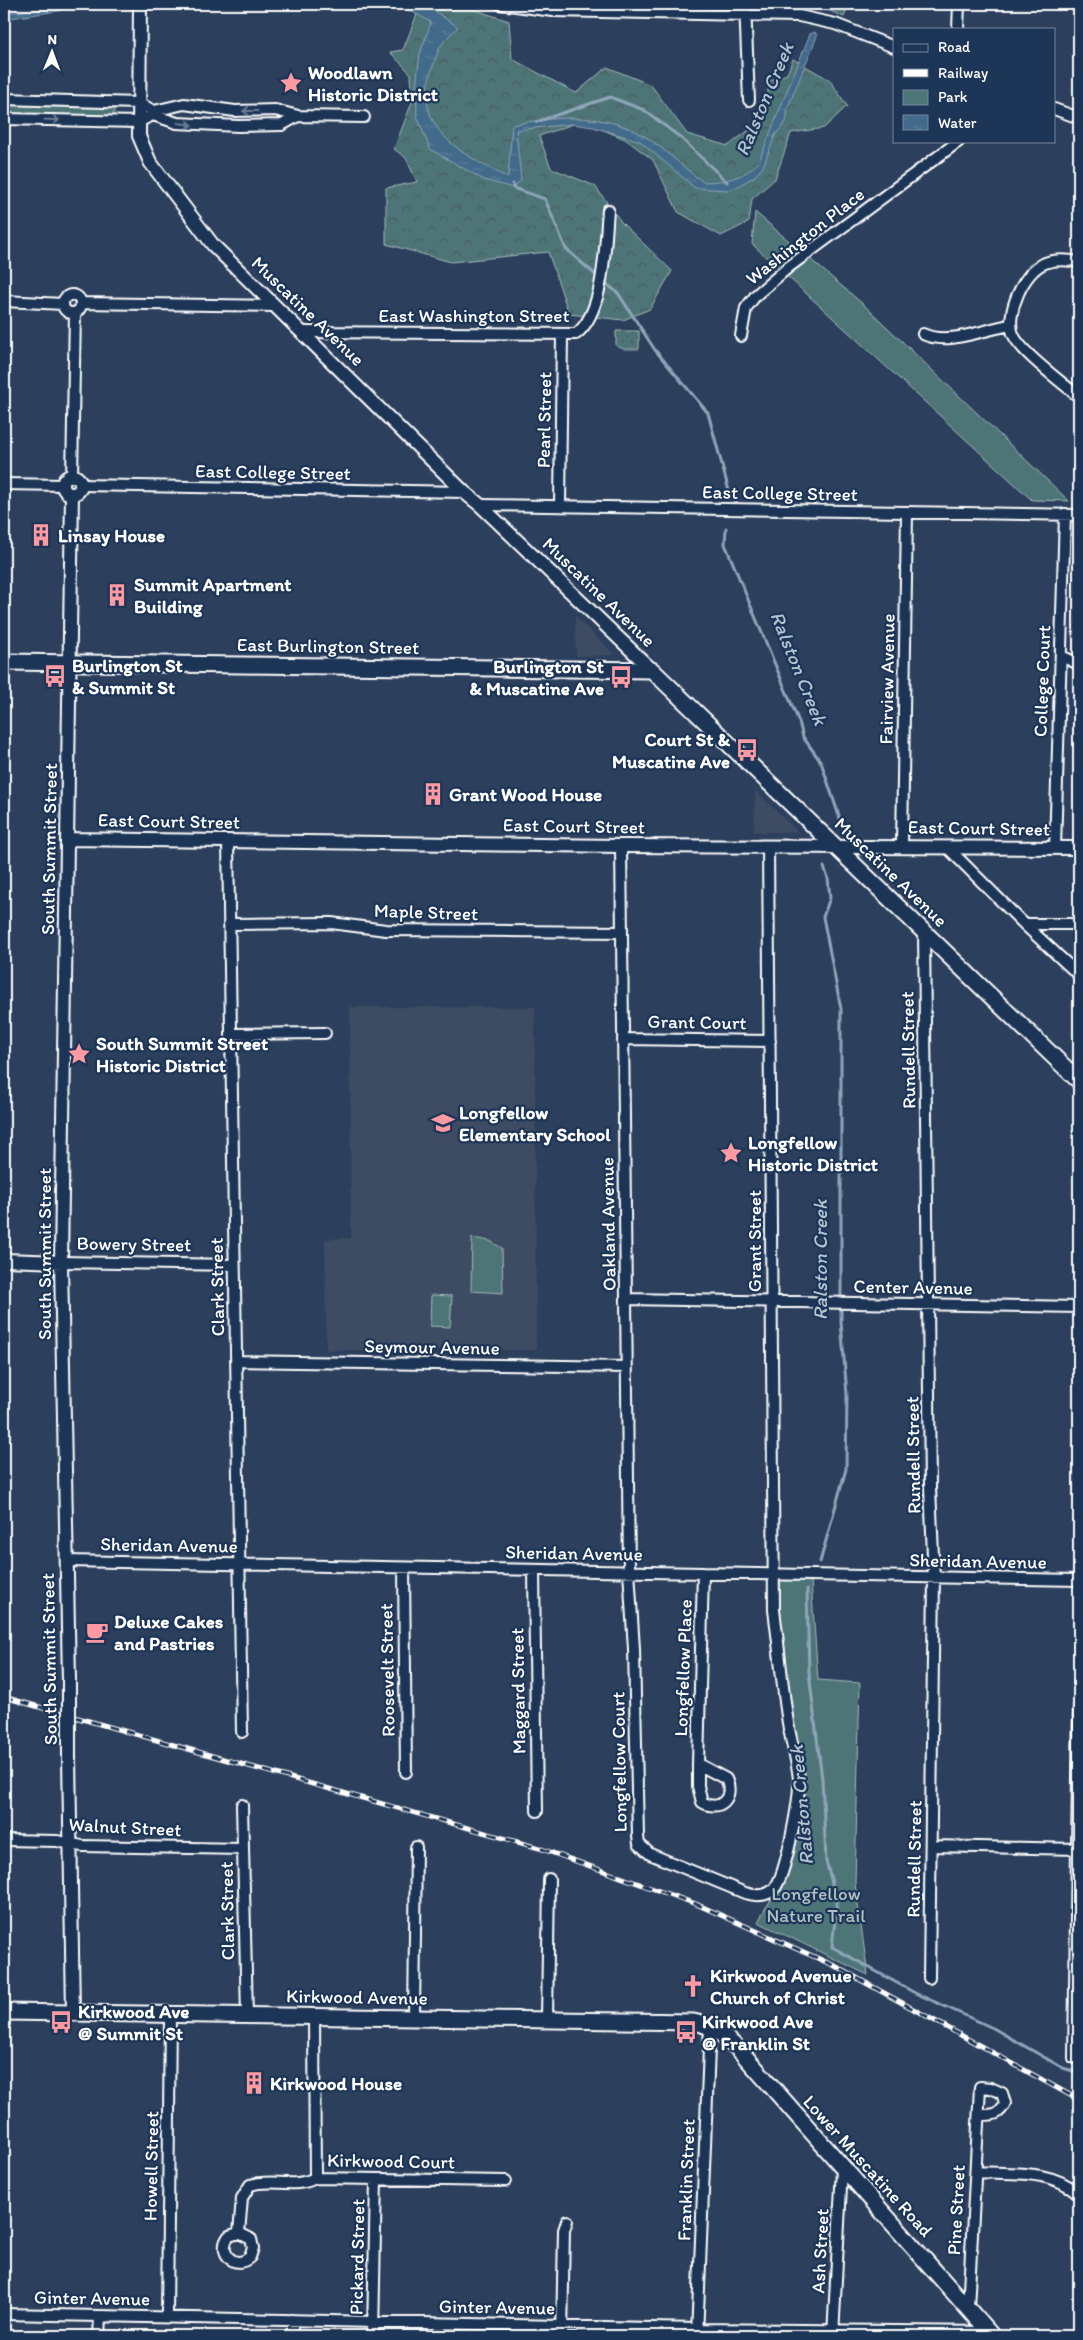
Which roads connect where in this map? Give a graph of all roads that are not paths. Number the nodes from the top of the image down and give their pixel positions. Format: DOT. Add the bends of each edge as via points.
graph roads {
  1 [pos="140,4"];
  2 [pos="500,4"];
  3 [pos="745,4"];
  4 [pos="958,4"];
  5 [pos="745,16"];
  6 [pos="958,28"];
  7 [pos="893,47"];
  8 [pos="4,99"];
  9 [pos="749,100"];
  10 [pos="138,103"];
  11 [pos="1056,109"];
  12 [pos="298,116"];
  13 [pos="364,117"];
  14 [pos="1079,118"];
  15 [pos="4,119"];
  16 [pos="138,122"];
  17 [pos="958,142"];
  18 [pos="608,210"];
  19 [pos="1079,262"];
  20 [pos="4,300"];
  21 [pos="81,303"];
  22 [pos="63,304"];
  23 [pos="273,306"];
  24 [pos="75,313"];
  25 [pos="1011,325"];
  26 [pos="301,332"];
  27 [pos="923,334"];
  28 [pos="562,335"];
  29 [pos="741,336"];
  30 [pos="1079,397"];
  31 [pos="4,484"];
  32 [pos="72,485"];
  33 [pos="464,492"];
  34 [pos="480,505"];
  35 [pos="560,506"];
  36 [pos="907,512"];
  37 [pos="1064,514"];
  38 [pos="1079,515"];
  39 [pos="1061,656"];
  40 [pos="4,662"];
  41 [pos="71,663"];
  42 [pos="1079,664"];
  43 [pos="652,670"];
  44 [pos="68,839"];
  45 [pos="228,841"];
  46 [pos="620,846"];
  47 [pos="768,846"];
  48 [pos="836,846"];
  49 [pos="902,846"];
  50 [pos="947,847"];
  51 [pos="1055,848"];
  52 [pos="1079,848"];
  53 [pos="229,924"];
  54 [pos="1024,924"];
  55 [pos="1079,924"];
  56 [pos="924,931"];
  57 [pos="622,932"];
  58 [pos="1079,975"];
  59 [pos="325,1033"];
  60 [pos="231,1034"];
  61 [pos="623,1039"];
  62 [pos="770,1041"];
  63 [pos="1079,1081"];
  64 [pos="4,1260"];
  65 [pos="61,1262"];
  66 [pos="234,1265"];
  67 [pos="626,1299"];
  68 [pos="772,1302"];
  69 [pos="928,1304"];
  70 [pos="1079,1307"];
  71 [pos="236,1361"];
  72 [pos="627,1367"];
  73 [pos="67,1561"];
  74 [pos="239,1564"];
  75 [pos="404,1568"];
  76 [pos="534,1570"];
  77 [pos="629,1571"];
  78 [pos="703,1573"];
  79 [pos="775,1575"];
  80 [pos="934,1578"];
  81 [pos="1079,1580"];
  82 [pos="1079,1707"];
  83 [pos="242,1732"];
  84 [pos="698,1764"];
  85 [pos="406,1772"];
  86 [pos="242,1805"];
  87 [pos="537,1811"];
  88 [pos="4,1840"];
  89 [pos="70,1844"];
  90 [pos="932,1846"];
  91 [pos="416,1847"];
  92 [pos="243,1849"];
  93 [pos="1078,1849"];
  94 [pos="549,1879"];
  95 [pos="929,1978"];
  96 [pos="4,2012"];
  97 [pos="73,2013"];
  98 [pos="170,2015"];
  99 [pos="247,2016"];
  100 [pos="314,2017"];
  101 [pos="414,2018"];
  102 [pos="547,2020"];
  103 [pos="710,2025"];
  104 [pos="1074,2058"];
  105 [pos="979,2115"];
  106 [pos="842,2168"];
  107 [pos="976,2172"];
  108 [pos="315,2178"];
  109 [pos="376,2179"];
  110 [pos="506,2181"];
  111 [pos="1079,2194"];
  112 [pos="567,2222"];
  113 [pos="239,2233"];
  114 [pos="968,2308"];
  115 [pos="4,2314"];
  116 [pos="100,2317"];
  117 [pos="167,2317"];
  118 [pos="292,2320"];
  119 [pos="373,2322"];
  120 [pos="562,2331"];
  121 [pos="697,2333"];
  122 [pos="833,2334"];
  123 [pos="970,2334"];
  124 [pos="990,2334"];
  125 [pos="99,2336"];
  126 [pos="292,2336"];
  127 [pos="372,2336"];
  1 -- 10 [label="street, Muscatine Avenue"];
  2 -- 5 [label="street" via="553,11"];
  3 -- 5 [label="street"];
  4 -- 6 [label="street"];
  5 -- 7 [label="street" via="820,19"];
  5 -- 9 [label="street"];
  8 -- 10 [label="street"];
  12 -- 10 [label="street, one-way" via="275,110 234,111 184,104 154,111"];
  10 -- 16 [label="street, Muscatine Avenue"];
  11 -- 14 [label="street"];
  12 -- 13 [label="street"];
  16 -- 12 [label="street, one-way" via="153,115 191,125 282,125"];
  15 -- 16 [label="street, one-way"];
  16 -- 23 [label="street, Muscatine Avenue" via="142,146 150,162 213,246"];
  17 -- 29 [label="street, Washington Place" via="790,266 756,295 746,308"];
  18 -- 28 [label="street, East Washington Street" via="602,272 591,316 576,334"];
  19 -- 25 [label="street" via="1057,260 1036,269 1018,293"];
  20 -- 22 [label="street"];
  21 -- 22 [label="street" via="73,295 66,296"];
  21 -- 23 [label="street"];
  21 -- 24 [label="street"];
  22 -- 24 [label="street" via="66,312"];
  23 -- 26 [label="street, Muscatine Avenue"];
  24 -- 32 [label="street, South Summit Street"];
  25 -- 27 [label="street" via="946,338"];
  25 -- 30 [label="street" via="1021,346"];
  26 -- 28 [label="street, East Washington Street"];
  26 -- 33 [label="street, Muscatine Avenue"];
  28 -- 35 [label="street, Pearl Street"];
  31 -- 32 [label="street, East College Street"];
  32 -- 33 [label="street, East College Street"];
  32 -- 41 [label="street, South Summit Street"];
  33 -- 34 [label="street, Muscatine Avenue"];
  34 -- 35 [label="street, East College Street"];
  34 -- 43 [label="street, Muscatine Avenue"];
  35 -- 36 [label="street, East College Street"];
  36 -- 37 [label="street, East College Street"];
  36 -- 49 [label="street, Fairview Avenue"];
  37 -- 38 [label="street, East College Street"];
  37 -- 39 [label="street, College Court"];
  39 -- 42 [label="street"];
  39 -- 51 [label="street, College Court"];
  40 -- 41 [label="main road, East Burlington Street"];
  41 -- 43 [label="main road, East Burlington Street"];
  41 -- 44 [label="street, South Summit Street"];
  43 -- 48 [label="main road, Muscatine Avenue"];
  44 -- 45 [label="street, East Court Street"];
  44 -- 65 [label="street, South Summit Street"];
  45 -- 46 [label="street, East Court Street"];
  45 -- 53 [label="street, Clark Street"];
  46 -- 47 [label="street, East Court Street"];
  46 -- 57 [label="street, Oakland Avenue"];
  47 -- 48 [label="street, East Court Street"];
  47 -- 62 [label="street, Grant Street"];
  48 -- 49 [label="street, East Court Street"];
  48 -- 56 [label="main road, Muscatine Avenue"];
  49 -- 50 [label="street, East Court Street"];
  50 -- 51 [label="street, East Court Street"];
  50 -- 54 [label="street"];
  51 -- 52 [label="street, East Court Street"];
  53 -- 57 [label="street, Maple Street" via="331,924 386,930"];
  53 -- 60 [label="street, Clark Street"];
  54 -- 55 [label="street"];
  54 -- 58 [label="street"];
  56 -- 63 [label="main road, Muscatine Avenue"];
  56 -- 69 [label="street, Rundell Street"];
  57 -- 61 [label="street, Oakland Avenue"];
  59 -- 60 [label="street"];
  60 -- 66 [label="street, Clark Street"];
  61 -- 62 [label="street, Grant Court"];
  61 -- 67 [label="street, Oakland Avenue"];
  62 -- 68 [label="street, Grant Street"];
  64 -- 65 [label="street, Bowery Street"];
  65 -- 66 [label="street, Bowery Street"];
  65 -- 73 [label="street, South Summit Street"];
  66 -- 71 [label="street, Clark Street"];
  67 -- 68 [label="street, Center Avenue"];
  67 -- 72 [label="street, Oakland Avenue"];
  68 -- 69 [label="street, Center Avenue"];
  68 -- 79 [label="street, Grant Street"];
  69 -- 70 [label="street, Center Avenue"];
  69 -- 80 [label="street, Rundell Street"];
  71 -- 72 [label="street, Seymour Avenue"];
  71 -- 74 [label="street, Clark Street"];
  72 -- 77 [label="street, Oakland Avenue"];
  73 -- 74 [label="street, Sheridan Avenue"];
  73 -- 89 [label="street, South Summit Street, bridge"];
  74 -- 75 [label="street, Sheridan Avenue"];
  74 -- 83 [label="street, Clark Street"];
  75 -- 76 [label="street, Sheridan Avenue"];
  75 -- 85 [label="street, Roosevelt Street"];
  76 -- 77 [label="street, Sheridan Avenue"];
  76 -- 87 [label="street, Maggard Street"];
  77 -- 78 [label="street, Sheridan Avenue"];
  77 -- 79 [label="street, Longfellow Court" via="639,1844 650,1854 753,1895 768,1893 779,1882 799,1792 774,1610"];
  78 -- 79 [label="street, Sheridan Avenue"];
  78 -- 84 [label="street, Longfellow Place"];
  79 -- 80 [label="street, Sheridan Avenue"];
  80 -- 81 [label="street, Sheridan Avenue"];
  80 -- 90 [label="street, Rundell Street"];
  82 -- 93 [label="street"];
  86 -- 92 [label="street, Clark Street"];
  88 -- 89 [label="street, Walnut Street"];
  89 -- 92 [label="street, Walnut Street"];
  89 -- 97 [label="street, South Summit Street"];
  90 -- 93 [label="street"];
  90 -- 95 [label="street, Rundell Street"];
  91 -- 101 [label="street"];
  92 -- 99 [label="street, Clark Street"];
  93 -- 104 [label="street"];
  94 -- 102 [label="street"];
  96 -- 97 [label="main road, Kirkwood Avenue"];
  97 -- 98 [label="main road, Kirkwood Avenue"];
  98 -- 99 [label="main road, Kirkwood Avenue"];
  98 -- 117 [label="street, Howell Street"];
  99 -- 100 [label="main road, Kirkwood Avenue"];
  100 -- 101 [label="main road, Kirkwood Avenue"];
  100 -- 108 [label="street, Kirkwood Court"];
  101 -- 102 [label="main road, Kirkwood Avenue"];
  102 -- 103 [label="main road, Kirkwood Avenue" via="694,2022"];
  103 -- 106 [label="main road, Lower Muscatine Road" via="742,2053"];
  103 -- 121 [label="street, Franklin Street"];
  105 -- 107 [label="street, Pine Street"];
  106 -- 114 [label="main road, Lower Muscatine Road"];
  106 -- 122 [label="street, Ash Street"];
  107 -- 111 [label="street" via="1042,2175 1062,2182"];
  107 -- 114 [label="street, Pine Street"];
  108 -- 109 [label="street, Kirkwood Court"];
  108 -- 113 [label="street" via="301,2183 262,2182 250,2185 243,2193"];
  109 -- 110 [label="street, Kirkwood Court"];
  109 -- 119 [label="street, Pickard Street"];
  112 -- 120 [label="street" via="564,2230"];
  114 -- 124 [label="main road, Lower Muscatine Road"];
  115 -- 116 [label="street, Ginter Avenue"];
  116 -- 117 [label="street, Ginter Avenue"];
  116 -- 125 [label="street"];
  117 -- 118 [label="street, Ginter Avenue"];
  118 -- 119 [label="street, Ginter Avenue"];
  118 -- 126 [label="street"];
  119 -- 120 [label="street, Ginter Avenue"];
  119 -- 127 [label="street, Pickard Street"];
  120 -- 121 [label="street, Ginter Avenue"];
  121 -- 122 [label="street, Ginter Avenue"];
  122 -- 123 [label="street, Ginter Avenue"];
  123 -- 124 [label="street, Ginter Avenue"];
}
